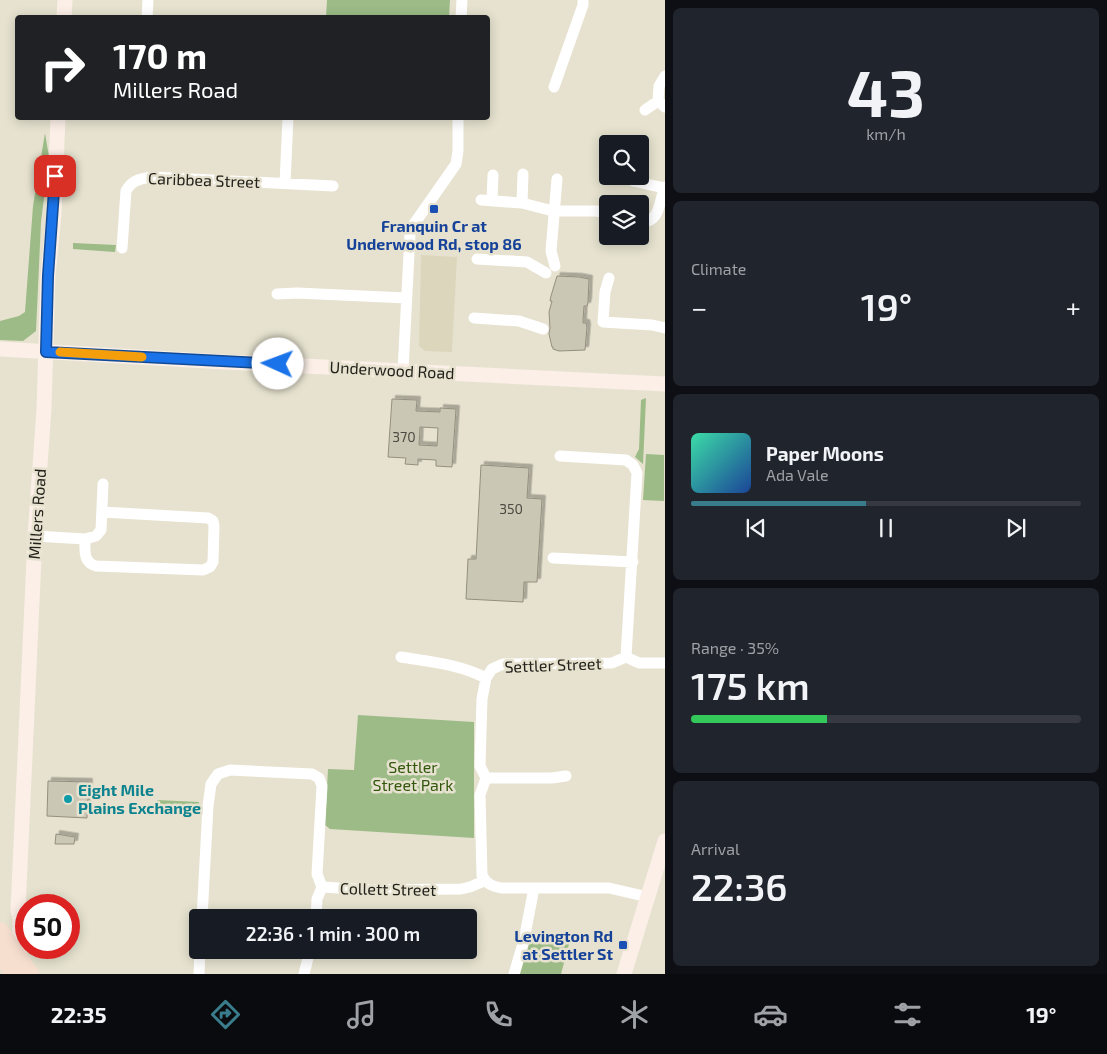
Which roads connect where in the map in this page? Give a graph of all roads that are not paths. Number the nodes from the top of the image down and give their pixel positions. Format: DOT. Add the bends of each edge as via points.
graph roads {
  1 [pos="65,0"];
  2 [pos="148,0"];
  3 [pos="462,0"];
  4 [pos="583,0"];
  5 [pos="64,15"];
  6 [pos="147,15"];
  7 [pos="461,15"];
  8 [pos="664,76"];
  9 [pos="554,88"];
  10 [pos="661,104"];
  11 [pos="645,110"];
  12 [pos="58,120"];
  13 [pos="288,120"];
  14 [pos="458,120"];
  15 [pos="523,174"];
  16 [pos="493,175"];
  17 [pos="557,179"];
  18 [pos="285,183"];
  19 [pos="649,184"];
  20 [pos="333,186"];
  21 [pos="664,187"];
  22 [pos="522,203"];
  23 [pos="553,211"];
  24 [pos="599,212"];
  25 [pos="649,220"];
  26 [pos="122,248"];
  27 [pos="478,259"];
  28 [pos="609,278"];
  29 [pos="277,294"];
  30 [pos="406,298"];
  31 [pos="474,318"];
  32 [pos="664,328"];
  33 [pos="542,329"];
  34 [pos="0,349"];
  35 [pos="46,352"];
  36 [pos="403,371"];
  37 [pos="664,384"];
  38 [pos="560,456"];
  39 [pos="103,484"];
  40 [pos="102,512"];
  41 [pos="35,536"];
  42 [pos="85,539"];
  43 [pos="552,558"];
  44 [pos="633,562"];
  45 [pos="626,657"];
  46 [pos="401,658"];
  47 [pos="664,663"];
  48 [pos="486,678"];
  49 [pos="566,776"];
  50 [pos="486,778"];
  51 [pos="664,846"];
  52 [pos="484,881"];
  53 [pos="322,887"];
  54 [pos="534,888"];
  55 [pos="19,894"];
  56 [pos="648,897"];
  57 [pos="202,909"];
  58 [pos="316,909"];
  59 [pos="15,918"];
  60 [pos="0,929"];
  61 [pos="0,953"];
  62 [pos="200,959"];
  63 [pos="308,959"];
  64 [pos="14,969"];
  65 [pos="30,974"];
  66 [pos="199,974"];
  67 [pos="304,974"];
  68 [pos="514,974"];
  69 [pos="624,974"];
  1 -- 5 [label="street"];
  2 -- 6 [label="street"];
  3 -- 7 [label="street"];
  4 -- 9 [label="street"];
  8 -- 10 [label="street" via="659,86"];
  10 -- 11 [label="street"];
  12 -- 35 [label="street, Millers Road"];
  13 -- 18 [label="street"];
  14 -- 30 [label="street" via="456,164 411,229"];
  15 -- 22 [label="street"];
  16 -- 22 [label="street" via="487,200"];
  17 -- 23 [label="street"];
  18 -- 20 [label="street, Caribbea Street"];
  18 -- 26 [label="street, Caribbea Street" via="138,179 126,191"];
  19 -- 21 [label="street"];
  21 -- 25 [label="street" via="657,214"];
  22 -- 23 [label="street"];
  23 -- 24 [label="street"];
  23 -- 27 [label="street" via="551,269 527,262"];
  28 -- 32 [label="street" via="603,322"];
  29 -- 30 [label="street"];
  30 -- 36 [label="street"];
  31 -- 33 [label="street" via="519,321"];
  34 -- 35 [label="street, Underwood Road"];
  35 -- 36 [label="street, Underwood Road"];
  35 -- 41 [label="street, Millers Road"];
  36 -- 37 [label="street, Underwood Road"];
  38 -- 44 [label="street" via="626,460 633,465 637,473"];
  39 -- 40 [label="street"];
  40 -- 42 [label="street" via="101,530 96,536"];
  40 -- 42 [label="street" via="208,518 214,526 213,562 203,570 96,566 86,559"];
  41 -- 42 [label="street"];
  41 -- 55 [label="street, Millers Road"];
  43 -- 44 [label="street"];
  44 -- 45 [label="street"];
  45 -- 47 [label="street, Settler Street" via="639,663"];
  45 -- 48 [label="street, Settler Street" via="612,663 503,664 492,669"];
  46 -- 48 [label="street" via="453,665"];
  48 -- 50 [label="street, Settler Street" via="482,699 480,766"];
  49 -- 50 [label="street"];
  50 -- 52 [label="street, Settler Street" via="480,795"];
  51 -- 56 [label="street"];
  52 -- 53 [label="street, Collett Street" via="462,889"];
  52 -- 54 [label="street" via="501,888"];
  53 -- 57 [label="street" via="317,874 322,786 319,778 312,774 230,770 218,774 211,784"];
  53 -- 58 [label="street, Collett Street"];
  54 -- 56 [label="street" via="610,888"];
  54 -- 68 [label="street"];
  56 -- 69 [label="street"];
  59 -- 60 [label="street" via="13,924"];
  60 -- 64 [label="main road"];
  61 -- 64 [label="main road"];
  62 -- 66 [label="street"];
  63 -- 67 [label="street"];
  64 -- 65 [label="main road"];
}
